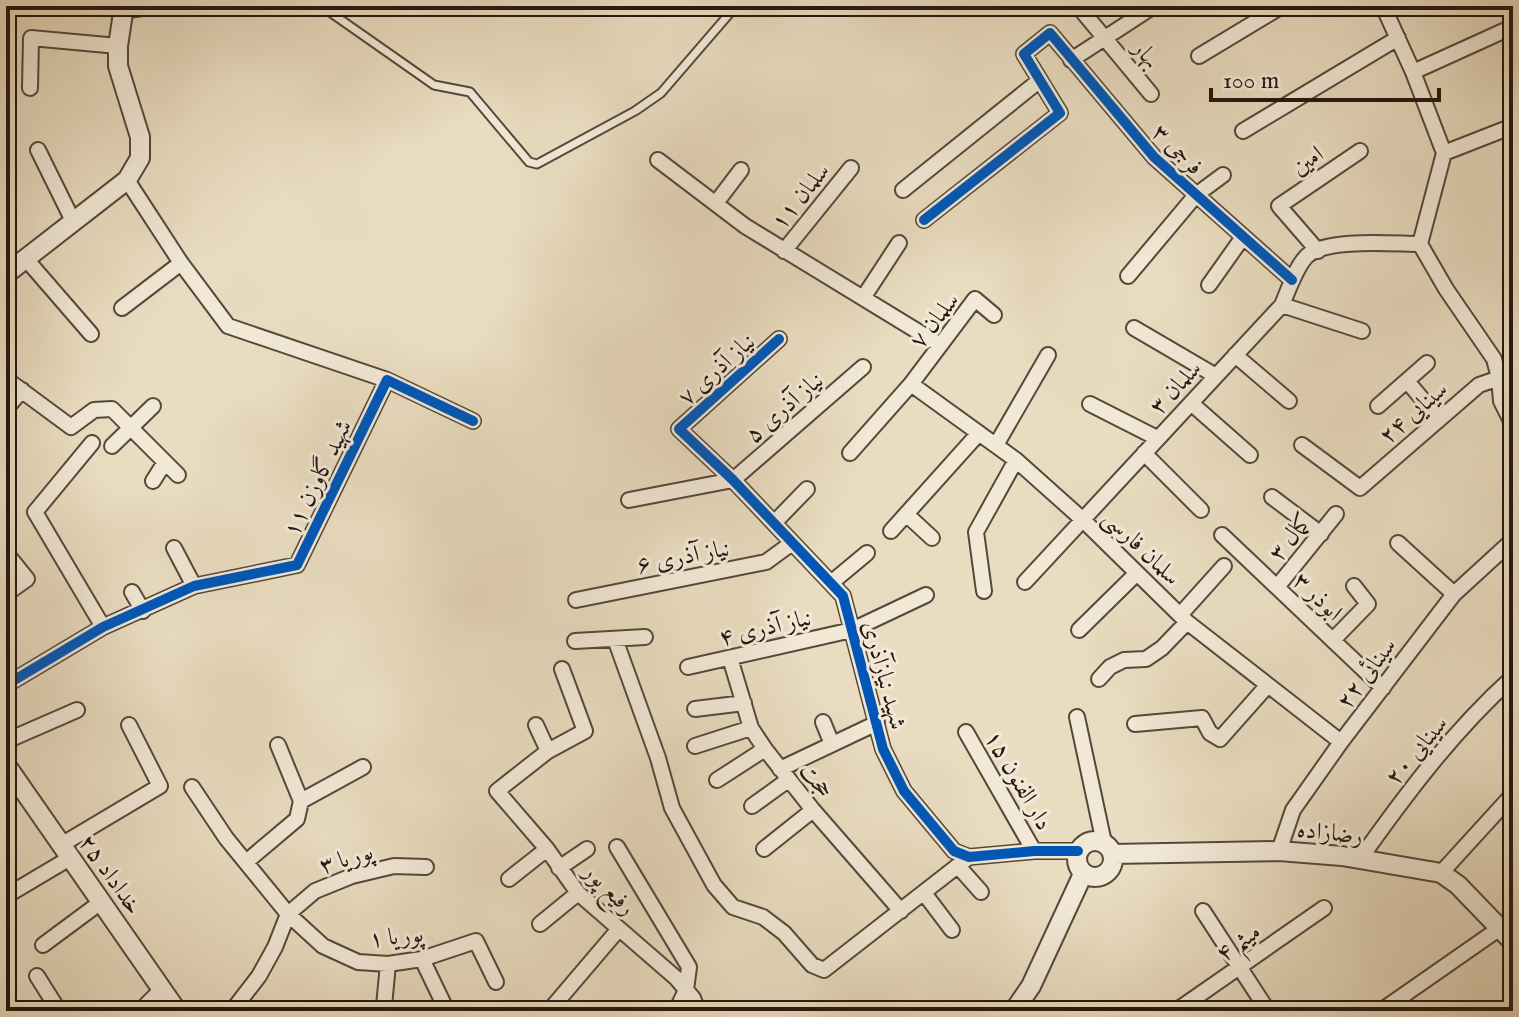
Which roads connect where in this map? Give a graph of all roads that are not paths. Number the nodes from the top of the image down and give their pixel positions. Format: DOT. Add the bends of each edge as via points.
graph roads {
  1 [pos="182,6"];
  2 [pos="315,6"];
  3 [pos="736,6"];
  4 [pos="1078,6"];
  5 [pos="1154,6"];
  6 [pos="1282,6"];
  7 [pos="1383,6"];
  8 [pos="124,10"];
  9 [pos="1510,28"];
  10 [pos="1105,38"];
  11 [pos="1398,38"];
  12 [pos="118,46"];
  13 [pos="1199,56"];
  14 [pos="1071,60"];
  15 [pos="1413,72"];
  16 [pos="1040,80"];
  17 [pos="30,88"];
  18 [pos="1151,94"];
  19 [pos="1513,126"];
  20 [pos="1243,131"];
  21 [pos="38,150"];
  22 [pos="1360,151"];
  23 [pos="1444,153"];
  24 [pos="658,160"];
  25 [pos="851,168"];
  26 [pos="741,170"];
  27 [pos="1223,175"];
  28 [pos="127,180"];
  29 [pos="903,190"];
  30 [pos="1196,195"];
  31 [pos="716,203"];
  32 [pos="924,220"];
  33 [pos="73,221"];
  34 [pos="1243,237"];
  35 [pos="899,243"];
  36 [pos="1420,244"];
  37 [pos="784,251"];
  38 [pos="1318,251"];
  39 [pos="26,259"];
  40 [pos="181,263"];
  41 [pos="6,274"];
  42 [pos="1128,276"];
  43 [pos="1292,280"];
  44 [pos="1209,285"];
  45 [pos="863,298"];
  46 [pos="1282,305"];
  47 [pos="122,308"];
  48 [pos="994,315"];
  49 [pos="1134,328"];
  50 [pos="1362,331"];
  51 [pos="91,334"];
  52 [pos="779,339"];
  53 [pos="940,345"];
  54 [pos="1048,355"];
  55 [pos="1235,355"];
  56 [pos="1427,363"];
  57 [pos="863,367"];
  58 [pos="1216,376"];
  59 [pos="1499,378"];
  60 [pos="6,379"];
  61 [pos="387,380"];
  62 [pos="1407,381"];
  63 [pos="911,384"];
  64 [pos="22,390"];
  65 [pos="1289,401"];
  66 [pos="1191,403"];
  67 [pos="1090,404"];
  68 [pos="153,406"];
  69 [pos="1378,406"];
  70 [pos="6,409"];
  71 [pos="1439,419"];
  72 [pos="473,421"];
  73 [pos="1513,425"];
  74 [pos="130,427"];
  75 [pos="679,429"];
  76 [pos="979,433"];
  77 [pos="1157,438"];
  78 [pos="92,443"];
  79 [pos="996,445"];
  80 [pos="1302,445"];
  81 [pos="112,446"];
  82 [pos="850,453"];
  83 [pos="1144,453"];
  84 [pos="1250,455"];
  85 [pos="1016,460"];
  86 [pos="165,462"];
  87 [pos="178,475"];
  88 [pos="733,480"];
  89 [pos="153,481"];
  90 [pos="807,489"];
  91 [pos="1272,497"];
  92 [pos="629,500"];
  93 [pos="1201,510"];
  94 [pos="906,514"];
  95 [pos="1336,514"];
  96 [pos="1082,519"];
  97 [pos="774,523"];
  98 [pos="891,531"];
  99 [pos="1321,534"];
  100 [pos="1222,535"];
  101 [pos="932,538"];
  102 [pos="1513,540"];
  103 [pos="792,543"];
  104 [pos="1398,543"];
  105 [pos="174,548"];
  106 [pos="6,553"];
  107 [pos="867,553"];
  108 [pos="1224,566"];
  109 [pos="1137,573"];
  110 [pos="1025,582"];
  111 [pos="831,583"];
  112 [pos="194,586"];
  113 [pos="1354,586"];
  114 [pos="1277,587"];
  115 [pos="984,591"];
  116 [pos="132,592"];
  117 [pos="6,594"];
  118 [pos="1454,594"];
  119 [pos="926,595"];
  120 [pos="576,600"];
  121 [pos="143,611"];
  122 [pos="1184,618"];
  123 [pos="103,627"];
  124 [pos="852,630"];
  125 [pos="1079,630"];
  126 [pos="645,637"];
  127 [pos="615,639"];
  128 [pos="1333,640"];
  129 [pos="575,641"];
  130 [pos="730,658"];
  131 [pos="688,667"];
  132 [pos="562,669"];
  133 [pos="1513,677"];
  134 [pos="1099,679"];
  135 [pos="6,685"];
  136 [pos="1267,686"];
  137 [pos="1383,688"];
  138 [pos="744,703"];
  139 [pos="695,709"];
  140 [pos="77,710"];
  141 [pos="1077,717"];
  142 [pos="823,722"];
  143 [pos="877,723"];
  144 [pos="1135,724"];
  145 [pos="129,725"];
  146 [pos="536,725"];
  147 [pos="751,728"];
  148 [pos="966,732"];
  149 [pos="6,741"];
  150 [pos="1341,742"];
  151 [pos="832,744"];
  152 [pos="278,745"];
  153 [pos="695,746"];
  154 [pos="765,749"];
  155 [pos="548,751"];
  156 [pos="7,767"];
  157 [pos="363,767"];
  158 [pos="784,775"];
  159 [pos="717,780"];
  160 [pos="192,787"];
  161 [pos="1513,794"];
  162 [pos="301,801"];
  163 [pos="752,806"];
  164 [pos="813,810"];
  165 [pos="617,847"];
  166 [pos="1108,848"];
  167 [pos="547,849"];
  168 [pos="587,849"];
  169 [pos="764,849"];
  170 [pos="66,851"];
  171 [pos="1034,851"];
  172 [pos="1078,851"];
  173 [pos="1279,851"];
  174 [pos="1360,859"];
  175 [pos="964,861"];
  176 [pos="246,862"];
  177 [pos="426,867"];
  178 [pos="559,868"];
  179 [pos="1441,873"];
  180 [pos="1083,874"];
  181 [pos="509,879"];
  182 [pos="981,892"];
  183 [pos="578,893"];
  184 [pos="924,893"];
  185 [pos="6,896"];
  186 [pos="101,902"];
  187 [pos="1324,908"];
  188 [pos="901,911"];
  189 [pos="1203,911"];
  190 [pos="288,914"];
  191 [pos="540,924"];
  192 [pos="618,930"];
  193 [pos="952,930"];
  194 [pos="1509,930"];
  195 [pos="43,945"];
  196 [pos="422,959"];
  197 [pos="388,964"];
  198 [pos="1241,968"];
  199 [pos="37,976"];
  200 [pos="496,982"];
  201 [pos="162,989"];
  202 [pos="686,990"];
  203 [pos="1400,998"];
  204 [pos="59,1011"];
  205 [pos="140,1011"];
  206 [pos="177,1011"];
  207 [pos="232,1011"];
  208 [pos="387,1011"];
  209 [pos="447,1011"];
  210 [pos="549,1011"];
  211 [pos="676,1011"];
  212 [pos="698,1011"];
  213 [pos="1014,1011"];
  214 [pos="1176,1011"];
  215 [pos="1268,1011"];
  216 [pos="1381,1011"];
  217 [pos="1410,1011"];
  1 -- 8 [label="lane"];
  2 -- 3 [label="lane" via="434,85 470,92 529,162 537,164 661,93"];
  4 -- 10 [label="street, بهار"];
  5 -- 10 [label="street"];
  6 -- 13 [label="street"];
  7 -- 11 [label="street"];
  8 -- 12 [label="street"];
  9 -- 15 [label="street"];
  10 -- 14 [label="street"];
  10 -- 18 [label="street, بهار"];
  11 -- 15 [label="street"];
  11 -- 20 [label="street"];
  12 -- 17 [label="street" via="31,38"];
  12 -- 28 [label="street" via="118,66 140,137 140,158"];
  14 -- 16 [label="street, فرجی ۳" via="1050,33 1024,54"];
  14 -- 30 [label="street, فرجی ۳" via="1154,157"];
  15 -- 23 [label="street"];
  16 -- 29 [label="street"];
  16 -- 32 [label="street" via="1060,113"];
  19 -- 23 [label="street"];
  21 -- 33 [label="street"];
  22 -- 38 [label="street, امین" via="1279,206"];
  23 -- 36 [label="street"];
  24 -- 31 [label="street"];
  25 -- 37 [label="street, سلمان ۱۱"];
  26 -- 31 [label="street"];
  27 -- 30 [label="street"];
  28 -- 33 [label="street"];
  28 -- 40 [label="street"];
  30 -- 34 [label="street, فرجی ۳"];
  30 -- 42 [label="street"];
  31 -- 37 [label="street"];
  33 -- 39 [label="street"];
  34 -- 43 [label="street, فرجی ۳"];
  34 -- 44 [label="street"];
  35 -- 45 [label="street"];
  36 -- 38 [label="street" via="1340,244"];
  36 -- 59 [label="street" via="1494,359"];
  37 -- 45 [label="street"];
  38 -- 43 [label="street, سلمان ۳" via="1308,254"];
  39 -- 41 [label="street"];
  39 -- 51 [label="street"];
  40 -- 47 [label="street"];
  40 -- 61 [label="street" via="228,326"];
  43 -- 46 [label="street, سلمان ۳"];
  45 -- 53 [label="street"];
  46 -- 50 [label="street"];
  46 -- 55 [label="street, سلمان ۳"];
  48 -- 53 [label="street, سلمان ۷" via="975,299"];
  49 -- 58 [label="street"];
  52 -- 75 [label="street, نیاز آذری ۷"];
  53 -- 63 [label="street, سلمان ۷"];
  54 -- 79 [label="street"];
  55 -- 58 [label="street, سلمان ۳"];
  55 -- 65 [label="street"];
  56 -- 62 [label="street"];
  57 -- 88 [label="street, نیاز آذری ۵"];
  58 -- 66 [label="street, سلمان ۳"];
  59 -- 71 [label="street, سینایی ۲۴" via="1479,385"];
  59 -- 73 [label="street" via="1501,401"];
  60 -- 64 [label="street"];
  61 -- 72 [label="street"];
  61 -- 112 [label="street, شهید گاوزن ۱۱" via="297,565"];
  62 -- 69 [label="street"];
  62 -- 71 [label="street"];
  63 -- 76 [label="street, سلمان فارسی"];
  63 -- 82 [label="street, سلمان ۷"];
  64 -- 70 [label="street"];
  64 -- 74 [label="street" via="71,427 94,410 112,409"];
  66 -- 77 [label="street, سلمان ۳"];
  66 -- 84 [label="street"];
  67 -- 77 [label="street"];
  68 -- 74 [label="street"];
  71 -- 80 [label="street, سینایی ۲۴" via="1360,488"];
  74 -- 81 [label="street"];
  74 -- 86 [label="street"];
  75 -- 88 [label="street, شهید نیازآذری"];
  76 -- 79 [label="street, سلمان فارسی"];
  76 -- 94 [label="street"];
  77 -- 83 [label="street, سلمان ۳"];
  78 -- 123 [label="street" via="35,512"];
  79 -- 85 [label="street, سلمان فارسی"];
  83 -- 93 [label="street"];
  83 -- 96 [label="street, سلمان ۳"];
  85 -- 96 [label="street, سلمان فارسی"];
  85 -- 115 [label="street" via="976,532"];
  86 -- 87 [label="street"];
  86 -- 89 [label="street"];
  88 -- 92 [label="street"];
  88 -- 97 [label="street, شهید نیازآذری"];
  90 -- 97 [label="street"];
  91 -- 99 [label="street"];
  94 -- 98 [label="street"];
  94 -- 101 [label="street"];
  95 -- 99 [label="street, کمال ۳"];
  96 -- 109 [label="street, سلمان فارسی"];
  96 -- 110 [label="street, سلمان ۳"];
  97 -- 103 [label="street, شهید نیازآذری"];
  99 -- 114 [label="street, کمال ۳"];
  100 -- 114 [label="street, ابوذر ۳"];
  102 -- 118 [label="street, سینائی ۲۲"];
  103 -- 111 [label="street, شهید نیازآذری"];
  103 -- 120 [label="street, نیاز آذری ۶" via="766,562"];
  104 -- 118 [label="street"];
  105 -- 112 [label="street"];
  106 -- 117 [label="street" via="27,579"];
  107 -- 111 [label="street"];
  108 -- 122 [label="street"];
  109 -- 122 [label="street, سلمان فارسی"];
  109 -- 125 [label="street"];
  111 -- 124 [label="street, شهید نیازآذری" via="843,596"];
  112 -- 121 [label="street, شهید گاوزن ۱۱"];
  113 -- 128 [label="street" via="1368,604"];
  114 -- 128 [label="street, ابوذر ۳"];
  116 -- 121 [label="street"];
  118 -- 137 [label="street, سینائی ۲۲"];
  119 -- 124 [label="street, نیاز آذری ۴"];
  121 -- 123 [label="street, شهید گاوزن ۱۱"];
  122 -- 134 [label="street" via="1162,648 1146,659 1124,660"];
  122 -- 136 [label="street, سلمان فارسی"];
  123 -- 135 [label="street, شهید گاوزن ۱۱"];
  124 -- 130 [label="street, نیاز آذری ۴"];
  124 -- 143 [label="street, شهید نیازآذری"];
  126 -- 127 [label="street"];
  127 -- 129 [label="street"];
  127 -- 188 [label="street" via="672,808 714,885 733,907 763,917 812,965 824,970"];
  128 -- 137 [label="street, ابوذر ۳"];
  130 -- 131 [label="street, نیاز آذری ۴"];
  130 -- 138 [label="street, حجت"];
  132 -- 155 [label="street" via="585,731"];
  133 -- 174 [label="street, سینایی ۲۰" via="1422,775"];
  136 -- 144 [label="street" via="1220,739 1202,718"];
  136 -- 150 [label="street, سلمان فارسی"];
  137 -- 150 [label="street, سینائی ۲۲"];
  138 -- 139 [label="street"];
  138 -- 147 [label="street, حجت"];
  140 -- 149 [label="street"];
  141 -- 166 [label="street"];
  142 -- 151 [label="street"];
  143 -- 151 [label="street"];
  143 -- 175 [label="street, شهید نیازآذری" via="883,749 904,791"];
  145 -- 170 [label="street" via="160,786"];
  146 -- 155 [label="street"];
  147 -- 153 [label="street"];
  147 -- 154 [label="street, حجت"];
  148 -- 171 [label="street, دار الفنون ۱۵"];
  150 -- 173 [label="street, سینائی ۲۲" via="1293,810"];
  151 -- 158 [label="street"];
  152 -- 162 [label="street"];
  154 -- 158 [label="street, حجت"];
  154 -- 159 [label="street"];
  155 -- 167 [label="street, رفیع پور" via="497,791"];
  156 -- 170 [label="street, خداداد ۲۵"];
  157 -- 162 [label="street"];
  158 -- 163 [label="street"];
  158 -- 164 [label="street, حجت"];
  160 -- 176 [label="street, پوریا ۱"];
  161 -- 179 [label="street"];
  162 -- 176 [label="street" via="297,819"];
  164 -- 169 [label="street"];
  164 -- 188 [label="street, حجت"];
  165 -- 202 [label="street" via="689,967"];
  166 -- 172 [label="street" via="1089,841"];
  166 -- 173 [label="street, رضازاده"];
  166 -- 180 [label="street" via="1110,869 1090,877"];
  167 -- 178 [label="street, رفیع پور"];
  167 -- 181 [label="street"];
  168 -- 178 [label="street"];
  170 -- 185 [label="street"];
  170 -- 186 [label="street, خداداد ۲۵"];
  171 -- 172 [label="street"];
  171 -- 175 [label="street"];
  172 -- 180 [label="street"];
  173 -- 174 [label="street, رضازاده"];
  174 -- 179 [label="street, رضازاده"];
  175 -- 182 [label="street, شهید نیازآذری"];
  175 -- 184 [label="street"];
  176 -- 190 [label="street, پوریا ۱"];
  177 -- 190 [label="street, پوریا ۳" via="394,866 352,876 315,891"];
  178 -- 183 [label="street, رفیع پور"];
  179 -- 194 [label="street"];
  180 -- 213 [label="street"];
  183 -- 191 [label="street"];
  183 -- 192 [label="street, رفیع پور"];
  184 -- 188 [label="street"];
  184 -- 193 [label="street"];
  186 -- 195 [label="street"];
  186 -- 201 [label="street, خداداد ۲۵"];
  187 -- 198 [label="street, میثم ۴"];
  189 -- 198 [label="street"];
  190 -- 197 [label="street, پوریا ۱" via="323,946 358,962"];
  190 -- 207 [label="street" via="259,976"];
  192 -- 202 [label="street, رفیع پور"];
  192 -- 210 [label="street"];
  194 -- 203 [label="street"];
  196 -- 197 [label="street, پوریا ۱"];
  196 -- 200 [label="street, پوریا ۱" via="476,941"];
  196 -- 209 [label="street"];
  197 -- 208 [label="street"];
  198 -- 214 [label="street, میثم ۴"];
  198 -- 215 [label="street"];
  199 -- 204 [label="street"];
  201 -- 205 [label="street"];
  201 -- 206 [label="street, خداداد ۲۵"];
  202 -- 211 [label="street"];
  202 -- 212 [label="street, رفیع پور"];
  203 -- 216 [label="street"];
  203 -- 217 [label="street"];
}
